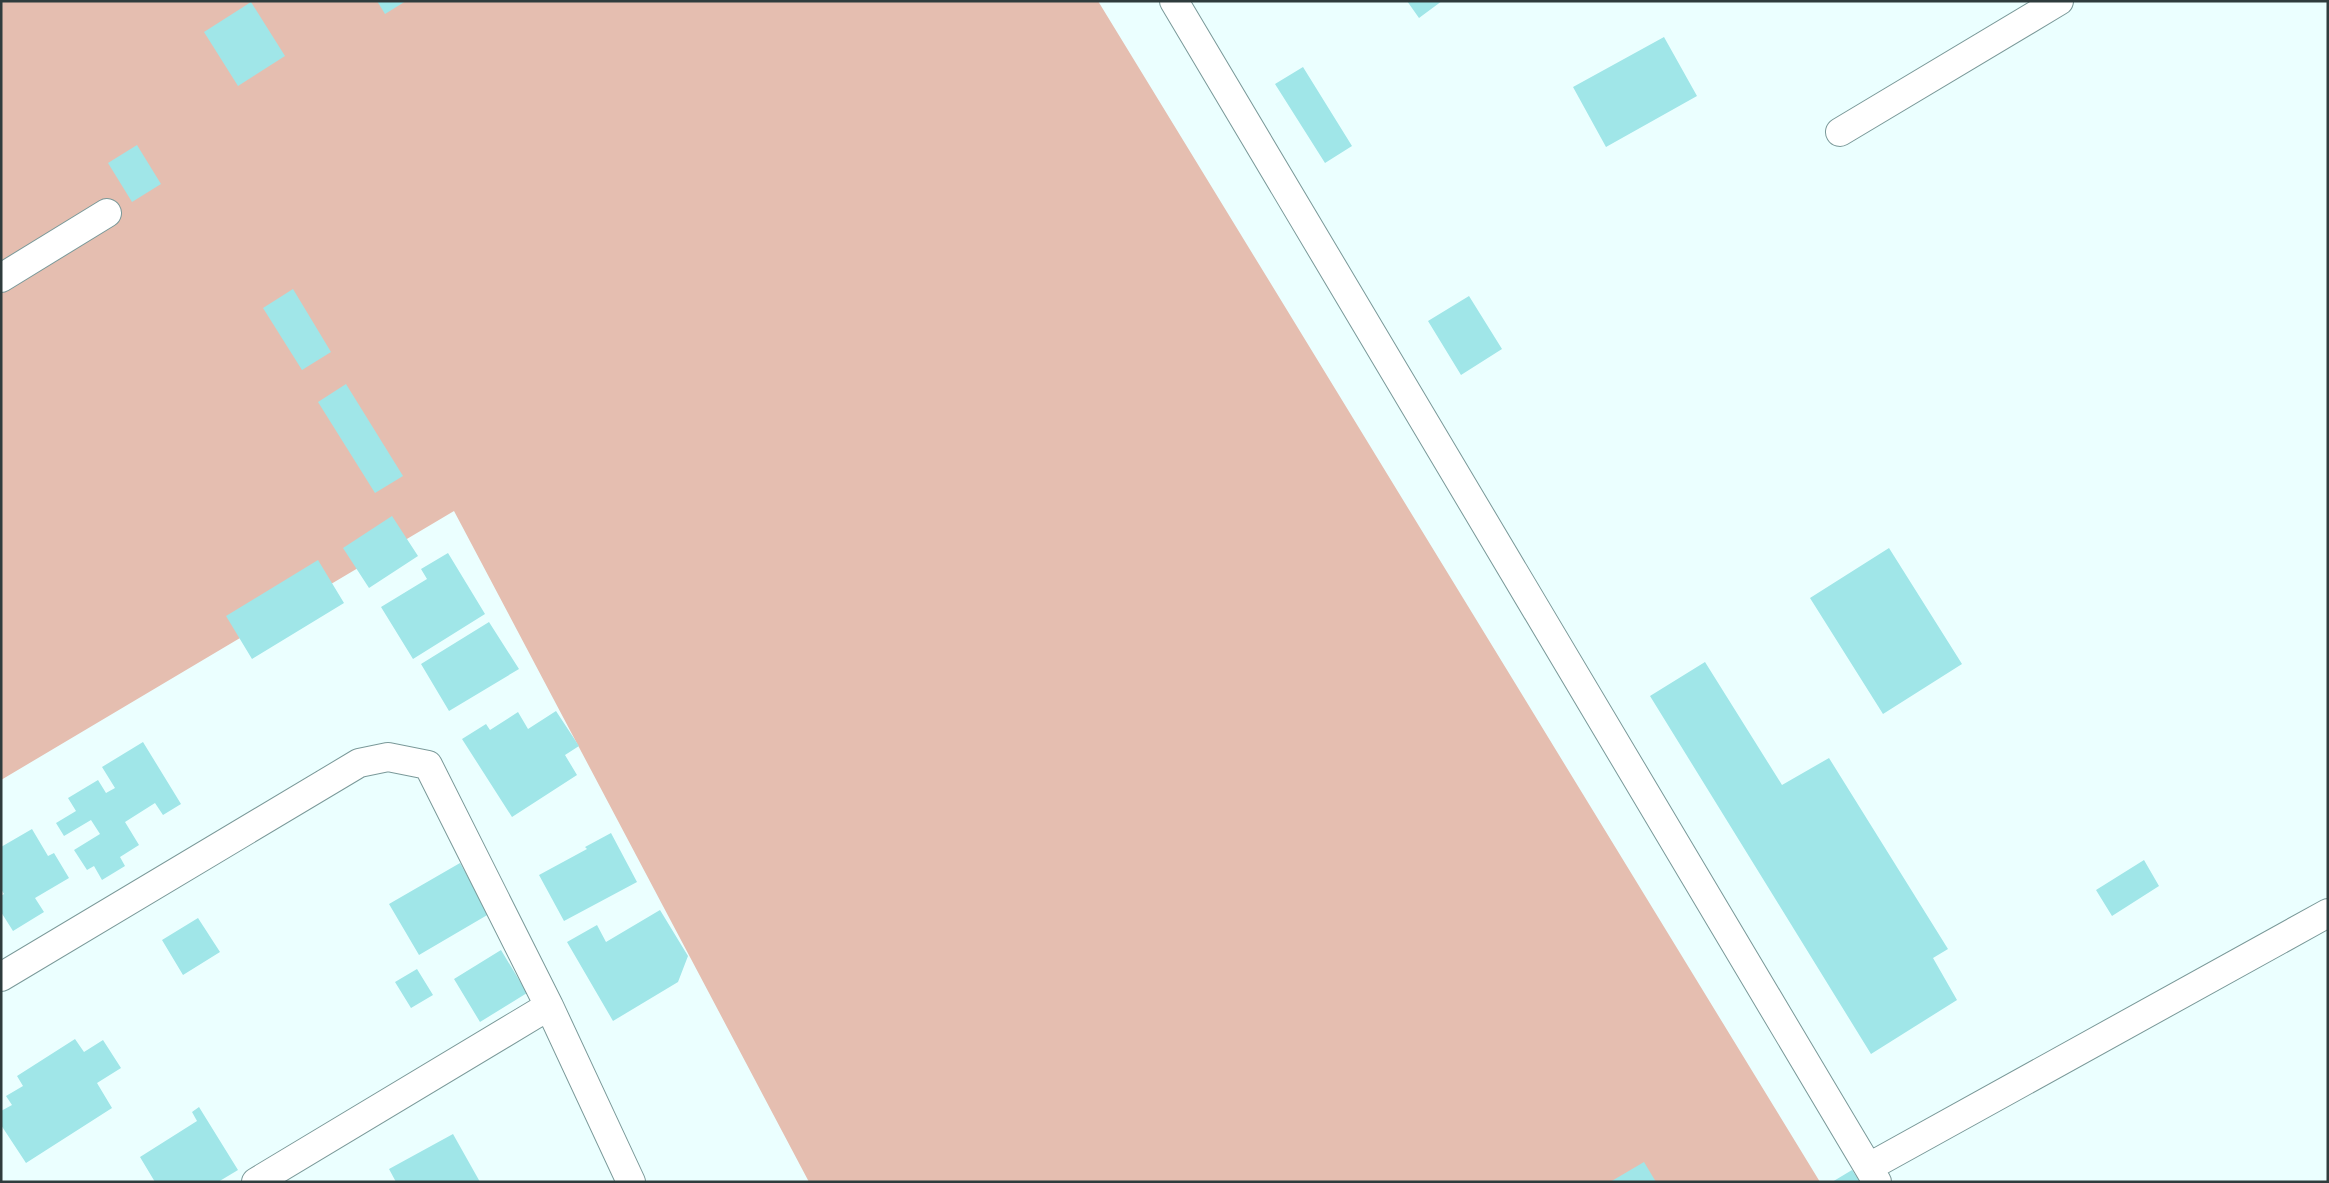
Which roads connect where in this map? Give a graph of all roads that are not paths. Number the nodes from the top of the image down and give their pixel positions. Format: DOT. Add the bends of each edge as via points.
graph roads {
  1 [pos="1174,1"];
  2 [pos="2059,1"];
  3 [pos="1840,132"];
  4 [pos="107,213"];
  5 [pos="1,278"];
  6 [pos="2328,913"];
  7 [pos="1,977"];
  8 [pos="549,1006"];
  9 [pos="1873,1174"];
  10 [pos="256,1182"];
  11 [pos="631,1182"];
  1 -- 9 [label="street"];
  2 -- 3 [label="street"];
  4 -- 5 [label="street"];
  6 -- 9 [label="street"];
  7 -- 8 [label="street" via="359,763 388,756 428,765"];
  8 -- 10 [label="street"];
  8 -- 11 [label="street"];
}
